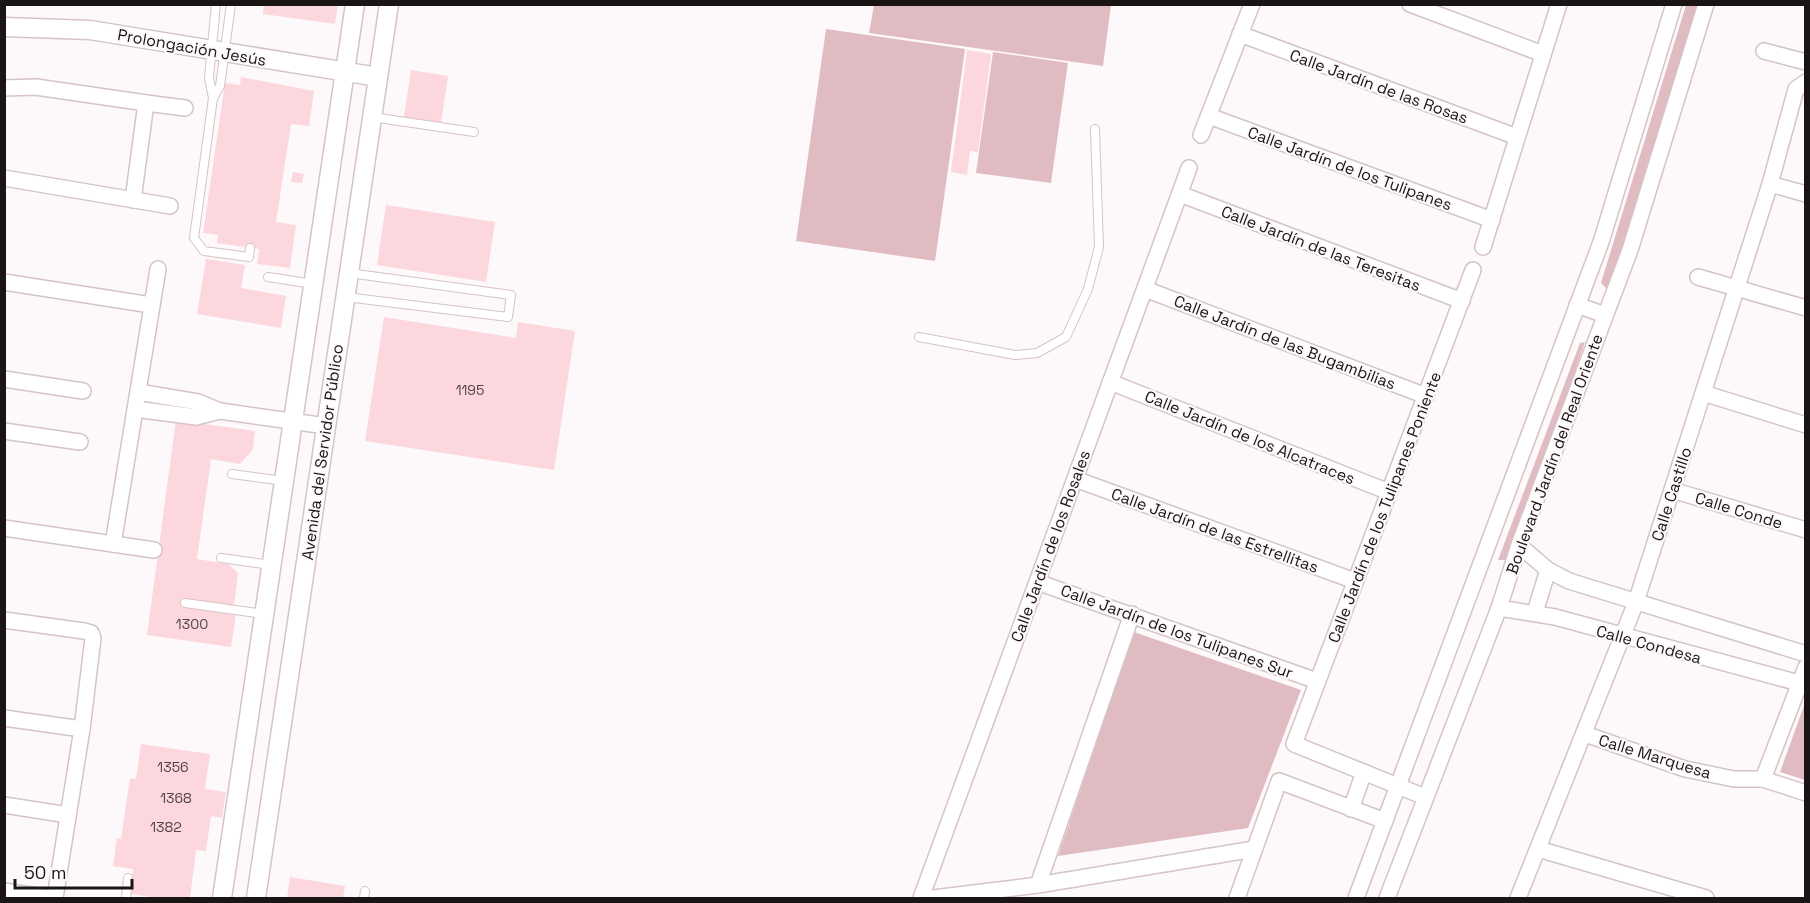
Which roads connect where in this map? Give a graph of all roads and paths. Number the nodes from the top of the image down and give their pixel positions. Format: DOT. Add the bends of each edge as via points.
graph roads {
  1 [pos="216,4"];
  2 [pos="231,4"];
  3 [pos="355,4"];
  4 [pos="389,4"];
  5 [pos="1252,4"];
  6 [pos="1410,4"];
  7 [pos="1559,4"];
  8 [pos="1674,4"];
  9 [pos="1706,4"];
  10 [pos="4,27"];
  11 [pos="1240,34"];
  12 [pos="1764,51"];
  13 [pos="218,52"];
  14 [pos="1543,54"];
  15 [pos="1805,60"];
  16 [pos="345,72"];
  17 [pos="378,77"];
  18 [pos="1804,82"];
  19 [pos="4,88"];
  20 [pos="213,98"];
  21 [pos="146,103"];
  22 [pos="185,108"];
  23 [pos="1209,116"];
  24 [pos="372,117"];
  25 [pos="1095,129"];
  26 [pos="474,132"];
  27 [pos="1201,135"];
  28 [pos="1517,137"];
  29 [pos="1189,168"];
  30 [pos="4,178"];
  31 [pos="1770,184"];
  32 [pos="1180,194"];
  33 [pos="1806,194"];
  34 [pos="133,200"];
  35 [pos="170,206"];
  36 [pos="1492,220"];
  37 [pos="1483,247"];
  38 [pos="250,248"];
  39 [pos="158,269"];
  40 [pos="1473,270"];
  41 [pos="349,273"];
  42 [pos="268,277"];
  43 [pos="1698,277"];
  44 [pos="4,282"];
  45 [pos="313,284"];
  46 [pos="1737,287"];
  47 [pos="1145,289"];
  48 [pos="346,297"];
  49 [pos="1462,302"];
  50 [pos="151,305"];
  51 [pos="1577,305"];
  52 [pos="1806,308"];
  53 [pos="1605,315"];
  54 [pos="919,337"];
  55 [pos="4,379"];
  56 [pos="1110,382"];
  57 [pos="83,391"];
  58 [pos="138,392"];
  59 [pos="1703,393"];
  60 [pos="1426,396"];
  61 [pos="135,410"];
  62 [pos="220,411"];
  63 [pos="294,422"];
  64 [pos="1806,425"];
  65 [pos="326,426"];
  66 [pos="4,431"];
  67 [pos="80,442"];
  68 [pos="232,474"];
  69 [pos="1075,479"];
  70 [pos="284,481"];
  71 [pos="1672,490"];
  72 [pos="1389,492"];
  73 [pos="4,528"];
  74 [pos="1806,530"];
  75 [pos="113,544"];
  76 [pos="1519,544"];
  77 [pos="154,550"];
  78 [pos="221,558"];
  79 [pos="271,564"];
  80 [pos="1548,570"];
  81 [pos="1355,581"];
  82 [pos="1037,582"];
  83 [pos="1636,602"];
  84 [pos="185,603"];
  85 [pos="1498,609"];
  86 [pos="1535,612"];
  87 [pos="264,614"];
  88 [pos="1132,614"];
  89 [pos="4,620"];
  90 [pos="1624,638"];
  91 [pos="1806,654"];
  92 [pos="1806,667"];
  93 [pos="1317,681"];
  94 [pos="1799,683"];
  95 [pos="4,718"];
  96 [pos="82,729"];
  97 [pos="1584,734"];
  98 [pos="1364,772"];
  99 [pos="1763,779"];
  100 [pos="1398,786"];
  101 [pos="1806,793"];
  102 [pos="1425,797"];
  103 [pos="4,805"];
  104 [pos="1351,808"];
  105 [pos="69,815"];
  106 [pos="1385,821"];
  107 [pos="1254,849"];
  108 [pos="1538,849"];
  109 [pos="128,878"];
  110 [pos="1038,885"];
  111 [pos="4,891"];
  112 [pos="50,898"];
  113 [pos="55,898"];
  114 [pos="126,898"];
  115 [pos="222,898"];
  116 [pos="256,898"];
  117 [pos="921,898"];
  118 [pos="933,898"];
  119 [pos="1237,898"];
  120 [pos="1356,898"];
  121 [pos="1387,898"];
  122 [pos="1518,898"];
  123 [pos="1706,898"];
  1 -- 13 [label="lane"];
  2 -- 13 [label="lane"];
  3 -- 16 [label="street, Avenida del Servidor Público"];
  4 -- 17 [label="street, Avenida del Servidor Público"];
  5 -- 11 [label="street"];
  6 -- 14 [label="street"];
  7 -- 14 [label="street"];
  8 -- 51 [label="street, Boulevard Jardín del Real Oriente" via="1601,242"];
  9 -- 53 [label="street, Boulevard Jardín del Real Oriente" via="1630,250"];
  10 -- 13 [label="street, Prolongación Jesús" via="90,30"];
  11 -- 23 [label="street"];
  11 -- 28 [label="street, Calle Jardín de las Rosas"];
  12 -- 15 [label="street"];
  13 -- 16 [label="street, Prolongación Jesús"];
  13 -- 20 [label="lane" via="220,86"];
  13 -- 20 [label="lane" via="208,86"];
  14 -- 28 [label="street"];
  16 -- 17 [label="street, Prolongación Jesús"];
  16 -- 45 [label="street, Avenida del Servidor Público"];
  17 -- 24 [label="street, Avenida del Servidor Público"];
  18 -- 31 [label="street, Calle Castillo" via="1796,89"];
  19 -- 21 [label="street" via="36,87"];
  20 -- 38 [label="lane" via="194,238 204,251 249,258"];
  21 -- 22 [label="street"];
  21 -- 34 [label="street"];
  23 -- 27 [label="street"];
  23 -- 36 [label="street, Calle Jardín de los Tulipanes"];
  24 -- 26 [label="lane"];
  24 -- 41 [label="street, Avenida del Servidor Público"];
  25 -- 54 [label="lane" via="1099,247 1088,289 1066,337 1038,353 1015,355"];
  28 -- 36 [label="street"];
  29 -- 32 [label="street, Calle Jardín de los Rosales"];
  30 -- 34 [label="street"];
  31 -- 33 [label="street"];
  31 -- 46 [label="street, Calle Castillo"];
  32 -- 47 [label="street, Calle Jardín de los Rosales"];
  32 -- 49 [label="street, Calle Jardín de las Teresitas"];
  34 -- 35 [label="street"];
  36 -- 37 [label="street"];
  39 -- 50 [label="street"];
  40 -- 49 [label="street, Calle Jardín de los Tulipanes Poniente"];
  41 -- 48 [label="street, Avenida del Servidor Público"];
  41 -- 48 [label="lane" via="511,295 508,316"];
  42 -- 45 [label="lane"];
  43 -- 46 [label="street"];
  44 -- 50 [label="street"];
  45 -- 63 [label="street, Avenida del Servidor Público"];
  46 -- 52 [label="street"];
  46 -- 59 [label="street, Calle Castillo"];
  47 -- 56 [label="street, Calle Jardín de los Rosales"];
  47 -- 60 [label="street, Calle Jardín de las Bugambilias"];
  48 -- 65 [label="street, Avenida del Servidor Público"];
  49 -- 60 [label="street, Calle Jardín de los Tulipanes Poniente"];
  50 -- 58 [label="street"];
  51 -- 53 [label="street"];
  51 -- 100 [label="street, Boulevard Jardín del Real Oriente"];
  53 -- 76 [label="street, Boulevard Jardín del Real Oriente"];
  55 -- 57 [label="street"];
  56 -- 69 [label="street, Calle Jardín de los Rosales"];
  56 -- 72 [label="street, Calle Jardín de los Alcatraces"];
  58 -- 61 [label="street"];
  58 -- 62 [label="street" via="198,402"];
  59 -- 64 [label="street"];
  59 -- 71 [label="street, Calle Castillo"];
  60 -- 72 [label="street, Calle Jardín de los Tulipanes Poniente"];
  61 -- 62 [label="street" via="196,417"];
  61 -- 75 [label="street"];
  62 -- 63 [label="street"];
  63 -- 65 [label="street"];
  63 -- 70 [label="street, Avenida del Servidor Público"];
  65 -- 116 [label="street, Avenida del Servidor Público"];
  66 -- 67 [label="street"];
  68 -- 70 [label="lane"];
  69 -- 81 [label="street, Calle Jardín de las Estrellitas"];
  69 -- 82 [label="street, Calle Jardín de los Rosales"];
  70 -- 79 [label="street, Avenida del Servidor Público"];
  71 -- 74 [label="street, Calle Conde"];
  71 -- 83 [label="street, Calle Castillo"];
  72 -- 81 [label="street, Calle Jardín de los Tulipanes Poniente"];
  73 -- 75 [label="street"];
  75 -- 77 [label="street"];
  76 -- 80 [label="street, Calle Condesa"];
  76 -- 85 [label="street, Boulevard Jardín del Real Oriente"];
  78 -- 79 [label="lane"];
  79 -- 87 [label="street, Avenida del Servidor Público"];
  80 -- 83 [label="street, Calle Condesa" via="1569,581"];
  80 -- 86 [label="street"];
  81 -- 93 [label="street, Calle Jardín de los Tulipanes Poniente"];
  82 -- 88 [label="street, Calle Jardín de los Tulipanes Sur"];
  82 -- 117 [label="street, Calle Jardín de los Rosales"];
  83 -- 90 [label="street, Calle Castillo"];
  83 -- 91 [label="street, Calle Condesa"];
  84 -- 87 [label="lane"];
  85 -- 86 [label="street, Calle Condesa"];
  85 -- 102 [label="street, Boulevard Jardín del Real Oriente"];
  86 -- 90 [label="street, Calle Condesa"];
  87 -- 115 [label="street, Avenida del Servidor Público"];
  88 -- 93 [label="street, Calle Jardín de los Tulipanes Sur"];
  88 -- 110 [label="street"];
  89 -- 96 [label="street" via="91,633"];
  90 -- 94 [label="street, Calle Condesa"];
  90 -- 97 [label="street, Calle Castillo"];
  92 -- 94 [label="street"];
  93 -- 98 [label="street, Calle Jardín de los Tulipanes Poniente" via="1294,744"];
  94 -- 99 [label="street"];
  95 -- 96 [label="street"];
  96 -- 105 [label="street"];
  97 -- 99 [label="street, Calle Marquesa" via="1685,769 1734,779"];
  97 -- 108 [label="street, Calle Castillo"];
  98 -- 100 [label="street"];
  98 -- 104 [label="street"];
  99 -- 101 [label="street, Calle Marquesa"];
  100 -- 102 [label="street"];
  100 -- 106 [label="street, Boulevard Jardín del Real Oriente"];
  102 -- 121 [label="street, Boulevard Jardín del Real Oriente"];
  103 -- 105 [label="street"];
  104 -- 106 [label="street"];
  104 -- 107 [label="street" via="1279,781"];
  105 -- 113 [label="street"];
  106 -- 120 [label="street, Boulevard Jardín del Real Oriente"];
  107 -- 110 [label="street"];
  107 -- 119 [label="street"];
  108 -- 122 [label="street, Calle Castillo"];
  108 -- 123 [label="street"];
  109 -- 114 [label="lane"];
  110 -- 118 [label="street"];
  111 -- 112 [label="street"];
}
